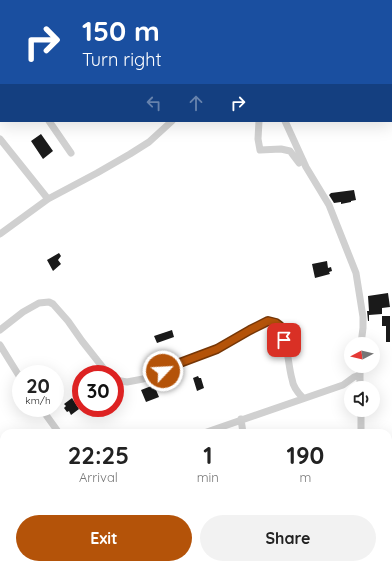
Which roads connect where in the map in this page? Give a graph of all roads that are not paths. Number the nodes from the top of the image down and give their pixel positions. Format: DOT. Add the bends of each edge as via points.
graph roads {
  1 [pos="50,122"];
  2 [pos="171,122"];
  3 [pos="258,122"];
  4 [pos="286,122"];
  5 [pos="0,139"];
  6 [pos="70,153"];
  7 [pos="303,160"];
  8 [pos="48,199"];
  9 [pos="0,234"];
  10 [pos="0,330"];
  11 [pos="362,337"];
  12 [pos="0,345"];
  13 [pos="12,365"];
  14 [pos="101,365"];
  15 [pos="360,375"];
  16 [pos="360,381"];
  17 [pos="124,382"];
  18 [pos="303,398"];
  19 [pos="47,417"];
  20 [pos="361,417"];
  21 [pos="241,420"];
  22 [pos="56,429"];
  23 [pos="215,429"];
  24 [pos="242,429"];
  25 [pos="361,429"];
  1 -- 6 [label="street"];
  2 -- 8 [label="street" via="149,142 130,154"];
  3 -- 7 [label="street" via="260,150 290,151 299,163"];
  4 -- 7 [label="street"];
  5 -- 8 [label="street"];
  7 -- 11 [label="street" via="329,205 356,273 363,317"];
  8 -- 9 [label="street"];
  10 -- 14 [label="street" via="34,305 43,301 49,302 68,321"];
  12 -- 13 [label="street"];
  15 -- 16 [label="street"];
  15 -- 18 [label="street" via="343,386"];
  17 -- 18 [label="street" via="156,375 169,367 217,349 263,323 272,321 280,326 294,387"];
  18 -- 21 [label="street"];
  19 -- 22 [label="street"];
  20 -- 25 [label="street"];
  21 -- 23 [label="street"];
  21 -- 24 [label="street"];
}
